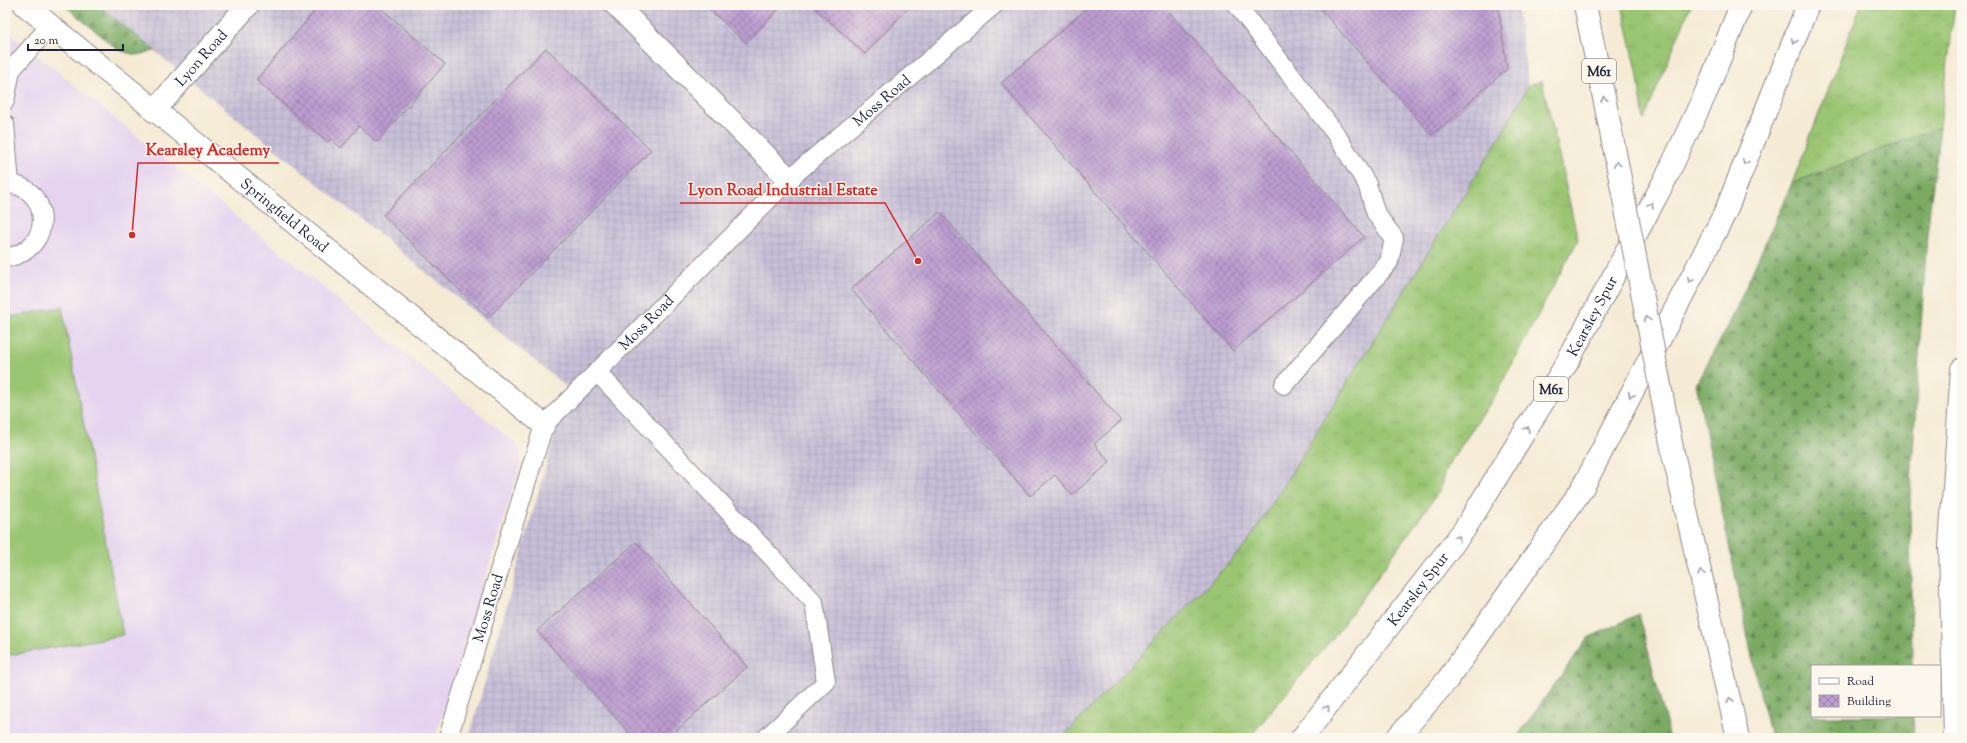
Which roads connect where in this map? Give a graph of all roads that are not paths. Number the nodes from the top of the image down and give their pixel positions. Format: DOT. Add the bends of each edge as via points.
graph roads {
  1 [pos="24,5"];
  2 [pos="248,5"];
  3 [pos="616,5"];
  4 [pos="994,5"];
  5 [pos="1237,5"];
  6 [pos="1585,5"];
  7 [pos="1741,5"];
  8 [pos="1808,5"];
  9 [pos="50,26"];
  10 [pos="5,102"];
  11 [pos="154,110"];
  12 [pos="5,124"];
  13 [pos="789,179"];
  14 [pos="7,184"];
  15 [pos="5,258"];
  16 [pos="1962,369"];
  17 [pos="597,372"];
  18 [pos="1284,385"];
  19 [pos="544,425"];
  20 [pos="448,738"];
  21 [pos="766,738"];
  22 [pos="1302,738"];
  23 [pos="1397,738"];
  24 [pos="1738,738"];
  25 [pos="1955,738"];
  1 -- 9 [label="main road, Springfield Road"];
  2 -- 11 [label="main road, Lyon Road"];
  3 -- 13 [label="main road"];
  4 -- 13 [label="lane, Moss Road"];
  5 -- 18 [label="lane" via="1335,133 1367,184 1376,214 1394,238 1389,262"];
  24 -- 6 [label="main road, M61, one-way, bridge" via="1673,453"];
  22 -- 7 [label="main road, Kearsley Spur / M61, one-way" via="1464,530 1567,363 1667,176 1708,88"];
  8 -- 23 [label="main road, one-way" via="1725,213 1582,489 1448,680"];
  9 -- 10 [label="lane" via="11,70"];
  9 -- 11 [label="main road, Springfield Road"];
  11 -- 19 [label="main road, Springfield Road"];
  12 -- 14 [label="lane"];
  13 -- 17 [label="lane, Moss Road"];
  14 -- 15 [label="lane" via="22,188 32,195 39,205 42,218 41,230 36,241 22,253"];
  16 -- 25 [label="main road" via="1950,546"];
  17 -- 19 [label="lane, Moss Road"];
  17 -- 21 [label="lane" via="814,602 826,682"];
  19 -- 20 [label="lane, Moss Road"];
}
